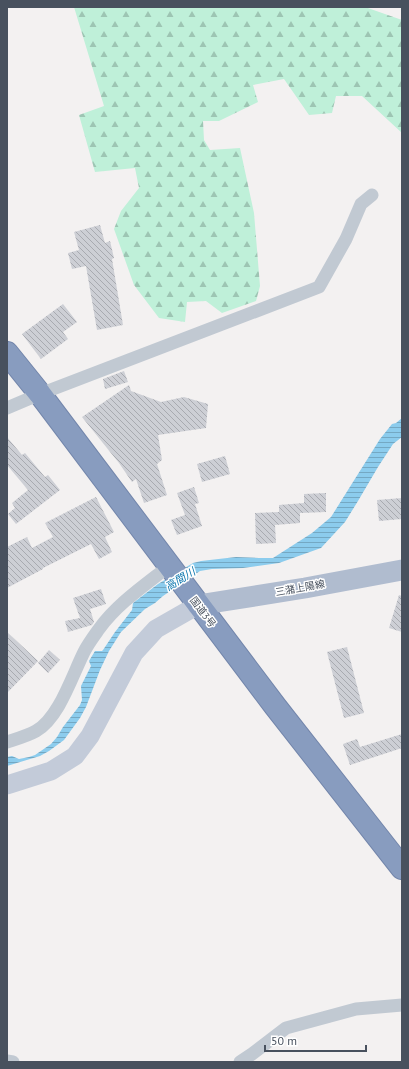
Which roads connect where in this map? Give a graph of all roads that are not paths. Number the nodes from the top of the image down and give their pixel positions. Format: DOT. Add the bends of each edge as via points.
graph roads {
  1 [pos="372,195"];
  2 [pos="7,353"];
  3 [pos="40,394"];
  4 [pos="7,408"];
  5 [pos="171,568"];
  6 [pos="402,570"];
  7 [pos="193,598"];
  8 [pos="7,742"];
  9 [pos="7,785"];
  10 [pos="402,868"];
  11 [pos="402,1005"];
  12 [pos="7,1061"];
  13 [pos="13,1062"];
  14 [pos="240,1062"];
  1 -- 3 [label="street" via="361,204 346,239 319,287"];
  2 -- 3 [label="highway, 国道3号"];
  3 -- 4 [label="street"];
  3 -- 5 [label="highway, 国道3号"];
  5 -- 7 [label="highway, 国道3号"];
  5 -- 8 [label="street" via="139,589 117,608 100,628 85,650 60,705 51,718 36,731"];
  6 -- 7 [label="main road, 三潴上陽線" via="305,588"];
  7 -- 9 [label="street" via="156,629 134,653 90,736 76,756 51,771"];
  7 -- 10 [label="highway, 国道3号"];
  11 -- 14 [label="street" via="356,1009 286,1028"];
  12 -- 13 [label="street"];
}
